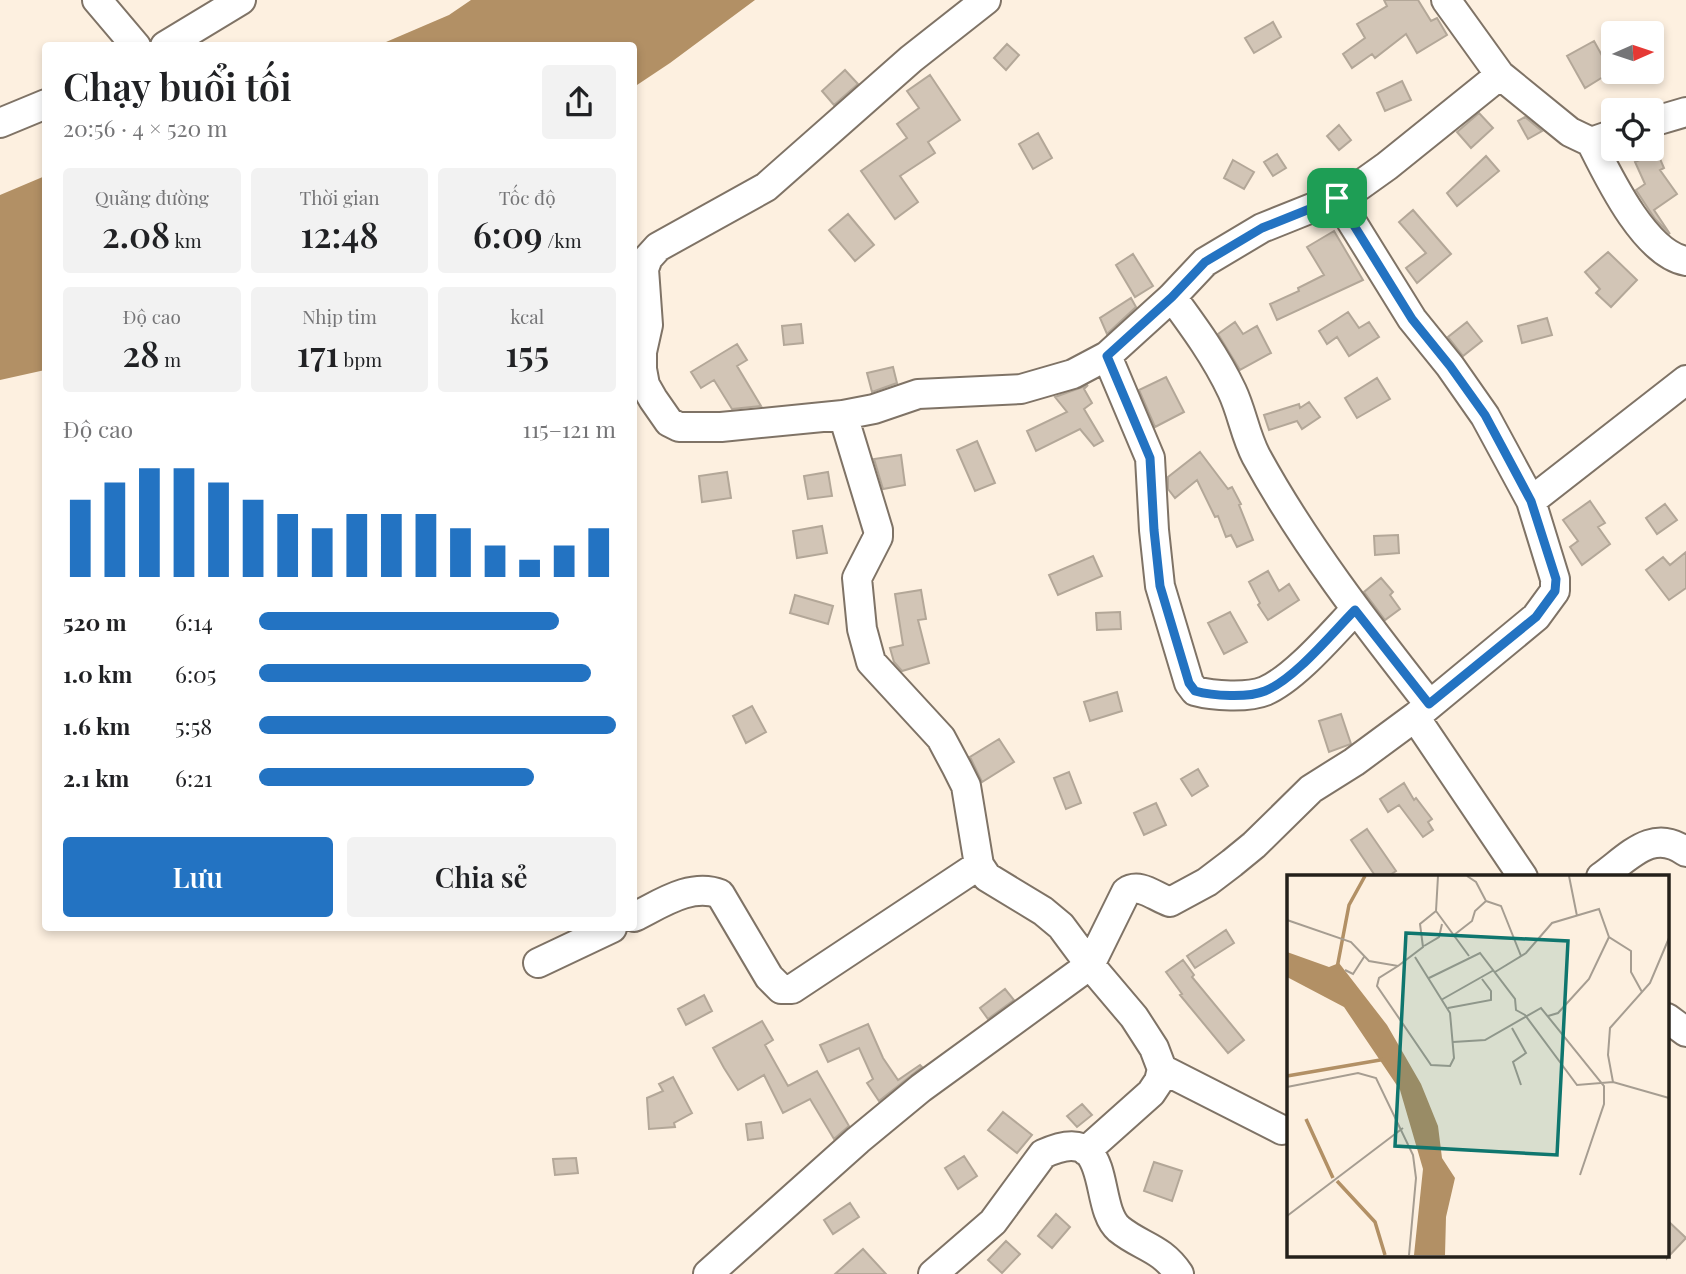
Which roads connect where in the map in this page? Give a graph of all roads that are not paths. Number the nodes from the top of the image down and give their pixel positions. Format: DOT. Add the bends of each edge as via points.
graph roads {
  1 [pos="97,0"];
  2 [pos="241,0"];
  3 [pos="986,0"];
  4 [pos="1446,0"];
  5 [pos="133,42"];
  6 [pos="172,42"];
  7 [pos="1500,75"];
  8 [pos="42,106"];
  9 [pos="1686,112"];
  10 [pos="1664,118"];
  11 [pos="0,122"];
  12 [pos="1601,138"];
  13 [pos="1608,161"];
  14 [pos="1337,198"];
  15 [pos="1686,261"];
  16 [pos="1172,297"];
  17 [pos="1107,356"];
  18 [pos="1686,380"];
  19 [pos="843,415"];
  20 [pos="1531,501"];
  21 [pos="1355,610"];
  22 [pos="1422,710"];
  23 [pos="1686,852"];
  24 [pos="979,865"];
  25 [pos="1522,875"];
  26 [pos="1604,875"];
  27 [pos="637,916"];
  28 [pos="606,931"];
  29 [pos="538,963"];
  30 [pos="1090,965"];
  31 [pos="1668,1019"];
  32 [pos="1686,1032"];
  33 [pos="1162,1069"];
  34 [pos="1282,1130"];
  35 [pos="1086,1151"];
  36 [pos="708,1274"];
  37 [pos="933,1274"];
  38 [pos="1179,1274"];
  1 -- 5 [label="street"];
  2 -- 6 [label="street"];
  3 -- 19 [label="street" via="911,59 766,187 658,247 644,269 648,324 642,369 645,385 669,422 678,427 722,427"];
  4 -- 7 [label="street"];
  7 -- 12 [label="street" via="1570,132"];
  7 -- 14 [label="street" via="1387,166"];
  8 -- 11 [label="street"];
  9 -- 10 [label="street"];
  13 -- 15 [label="street" via="1615,190 1639,224 1669,255"];
  14 -- 16 [label="street" via="1262,228 1222,251"];
  14 -- 20 [label="street" via="1412,319 1485,415"];
  16 -- 17 [label="street"];
  16 -- 21 [label="street" via="1232,391 1256,457"];
  17 -- 19 [label="street" via="1073,374 1021,389 918,394 874,410"];
  17 -- 21 [label="street" via="1150,458 1160,586 1195,691 1240,694 1277,685"];
  18 -- 20 [label="street"];
  19 -- 24 [label="street" via="878,530 857,578 867,650 871,662 941,738 957,768 966,786"];
  20 -- 22 [label="street" via="1556,579 1555,591 1536,617"];
  21 -- 22 [label="street"];
  22 -- 25 [label="street"];
  22 -- 30 [label="street" via="1311,789 1254,845 1207,882 1170,902 1139,888 1126,892"];
  23 -- 26 [label="street" via="1667,841 1650,842"];
  24 -- 27 [label="street" via="792,989 781,989 769,977 720,894 685,892"];
  24 -- 30 [label="street" via="987,877 1061,926"];
  28 -- 29 [label="street"];
  30 -- 33 [label="street" via="1134,1017"];
  30 -- 36 [label="street" via="921,1088"];
  31 -- 32 [label="street"];
  33 -- 34 [label="street"];
  33 -- 35 [label="street" via="1151,1093"];
  35 -- 37 [label="street" via="1071,1146 1043,1154 993,1222"];
  35 -- 38 [label="street" via="1097,1166 1118,1228 1166,1256"];
}
